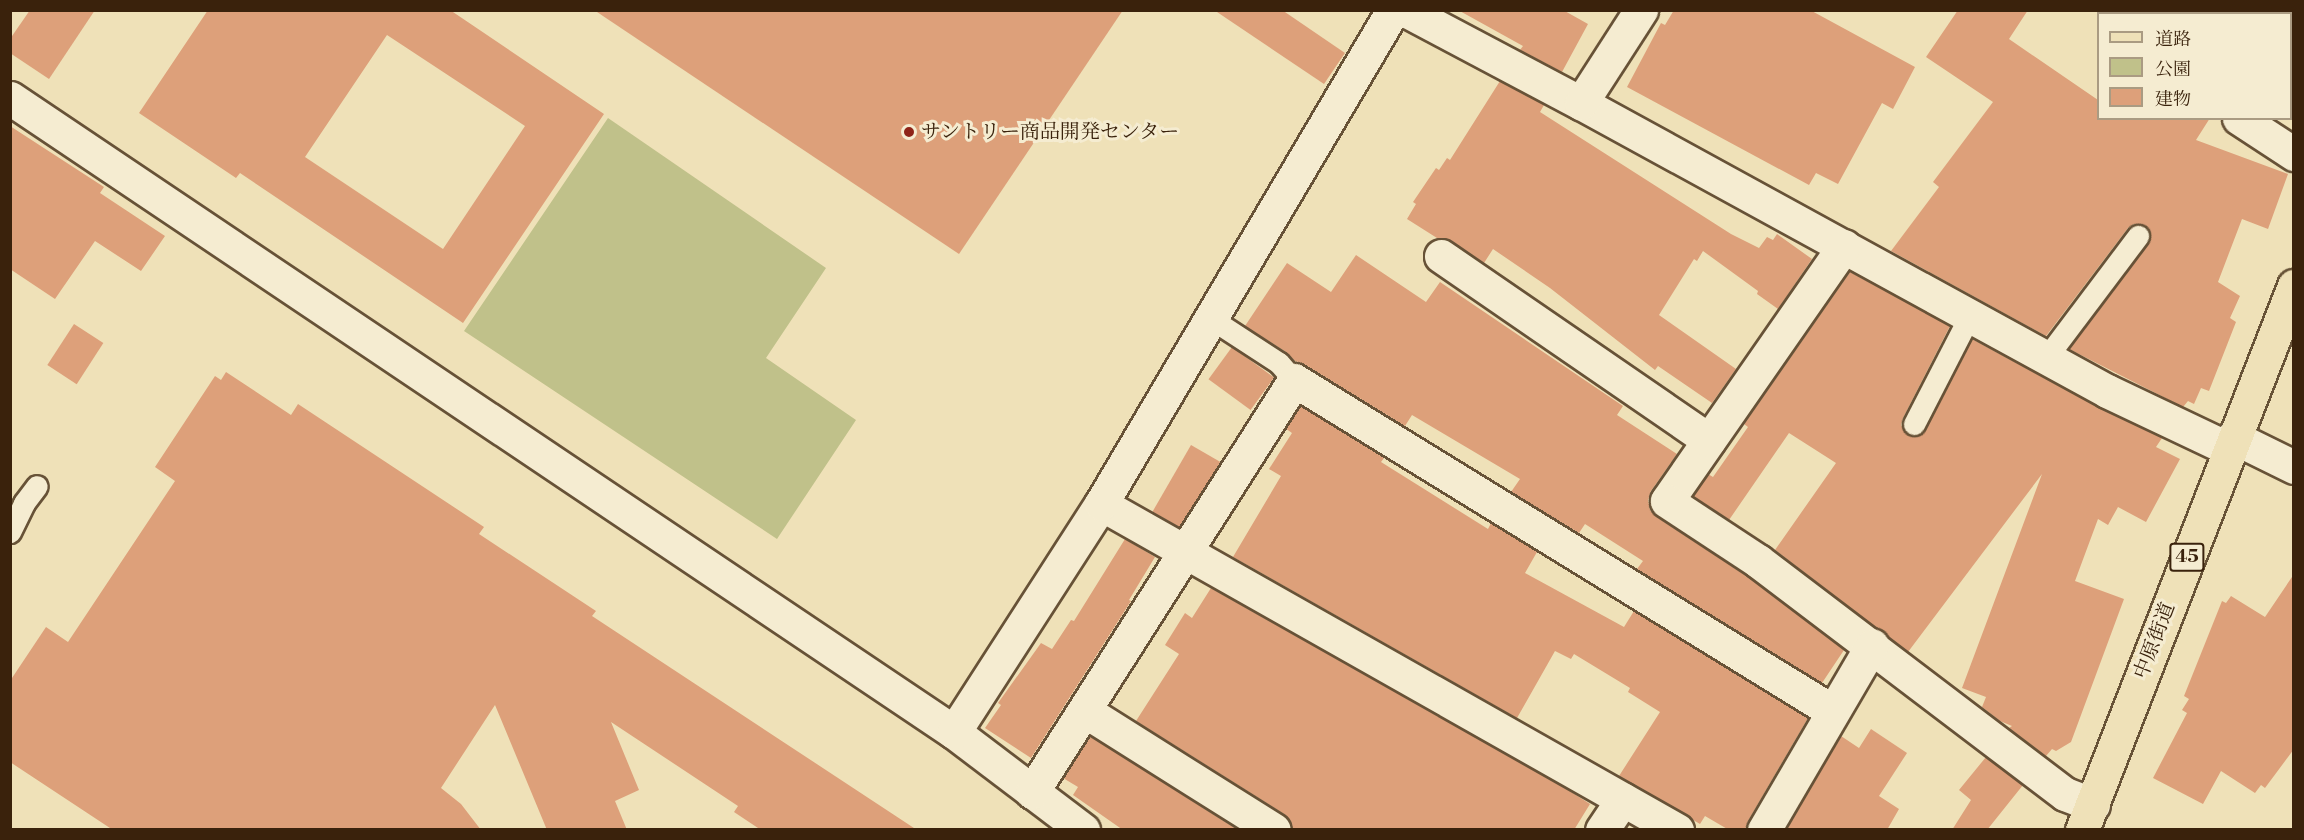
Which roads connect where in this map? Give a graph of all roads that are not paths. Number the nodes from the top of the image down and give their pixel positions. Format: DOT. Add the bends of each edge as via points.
graph roads {
  1 [pos="1393,10"];
  2 [pos="1405,10"];
  3 [pos="1641,10"];
  4 [pos="10,98"];
  5 [pos="1581,103"];
  6 [pos="2242,120"];
  7 [pos="2294,154"];
  8 [pos="2138,236"];
  9 [pos="1844,246"];
  10 [pos="1441,256"];
  11 [pos="2294,286"];
  12 [pos="1969,317"];
  13 [pos="1210,318"];
  14 [pos="2046,358"];
  15 [pos="1294,380"];
  16 [pos="1914,424"];
  17 [pos="1708,440"];
  18 [pos="2231,443"];
  19 [pos="2294,467"];
  20 [pos="37,486"];
  21 [pos="1101,504"];
  22 [pos="10,532"];
  23 [pos="1185,552"];
  24 [pos="1872,645"];
  25 [pos="1085,711"];
  26 [pos="1832,711"];
  27 [pos="954,732"];
  28 [pos="1032,792"];
  29 [pos="1623,799"];
  30 [pos="2088,817"];
  31 [pos="1083,830"];
  32 [pos="1274,830"];
  33 [pos="1602,830"];
  34 [pos="1677,830"];
  35 [pos="1764,830"];
  1 -- 13 [label="street"];
  2 -- 5 [label="street"];
  3 -- 5 [label="street"];
  4 -- 27 [label="street"];
  5 -- 9 [label="street"];
  6 -- 7 [label="street"];
  8 -- 14 [label="lane"];
  9 -- 12 [label="street"];
  9 -- 17 [label="street"];
  10 -- 17 [label="street"];
  11 -- 18 [label="main road, 中原街道 / 45"];
  12 -- 14 [label="street"];
  12 -- 16 [label="lane"];
  13 -- 15 [label="lane" via="1280,363"];
  13 -- 21 [label="street"];
  14 -- 18 [label="street" via="2107,391"];
  15 -- 23 [label="street"];
  15 -- 26 [label="street"];
  17 -- 24 [label="street" via="1667,501 1758,561"];
  18 -- 19 [label="street"];
  18 -- 30 [label="main road, 中原街道 / 45"];
  20 -- 22 [label="lane"];
  21 -- 23 [label="street"];
  21 -- 27 [label="street"];
  23 -- 25 [label="street"];
  23 -- 29 [label="street"];
  24 -- 26 [label="street"];
  24 -- 30 [label="street"];
  25 -- 28 [label="street"];
  25 -- 32 [label="street"];
  26 -- 35 [label="street"];
  27 -- 28 [label="street"];
  28 -- 31 [label="street"];
  29 -- 33 [label="street"];
  29 -- 34 [label="street"];
}
